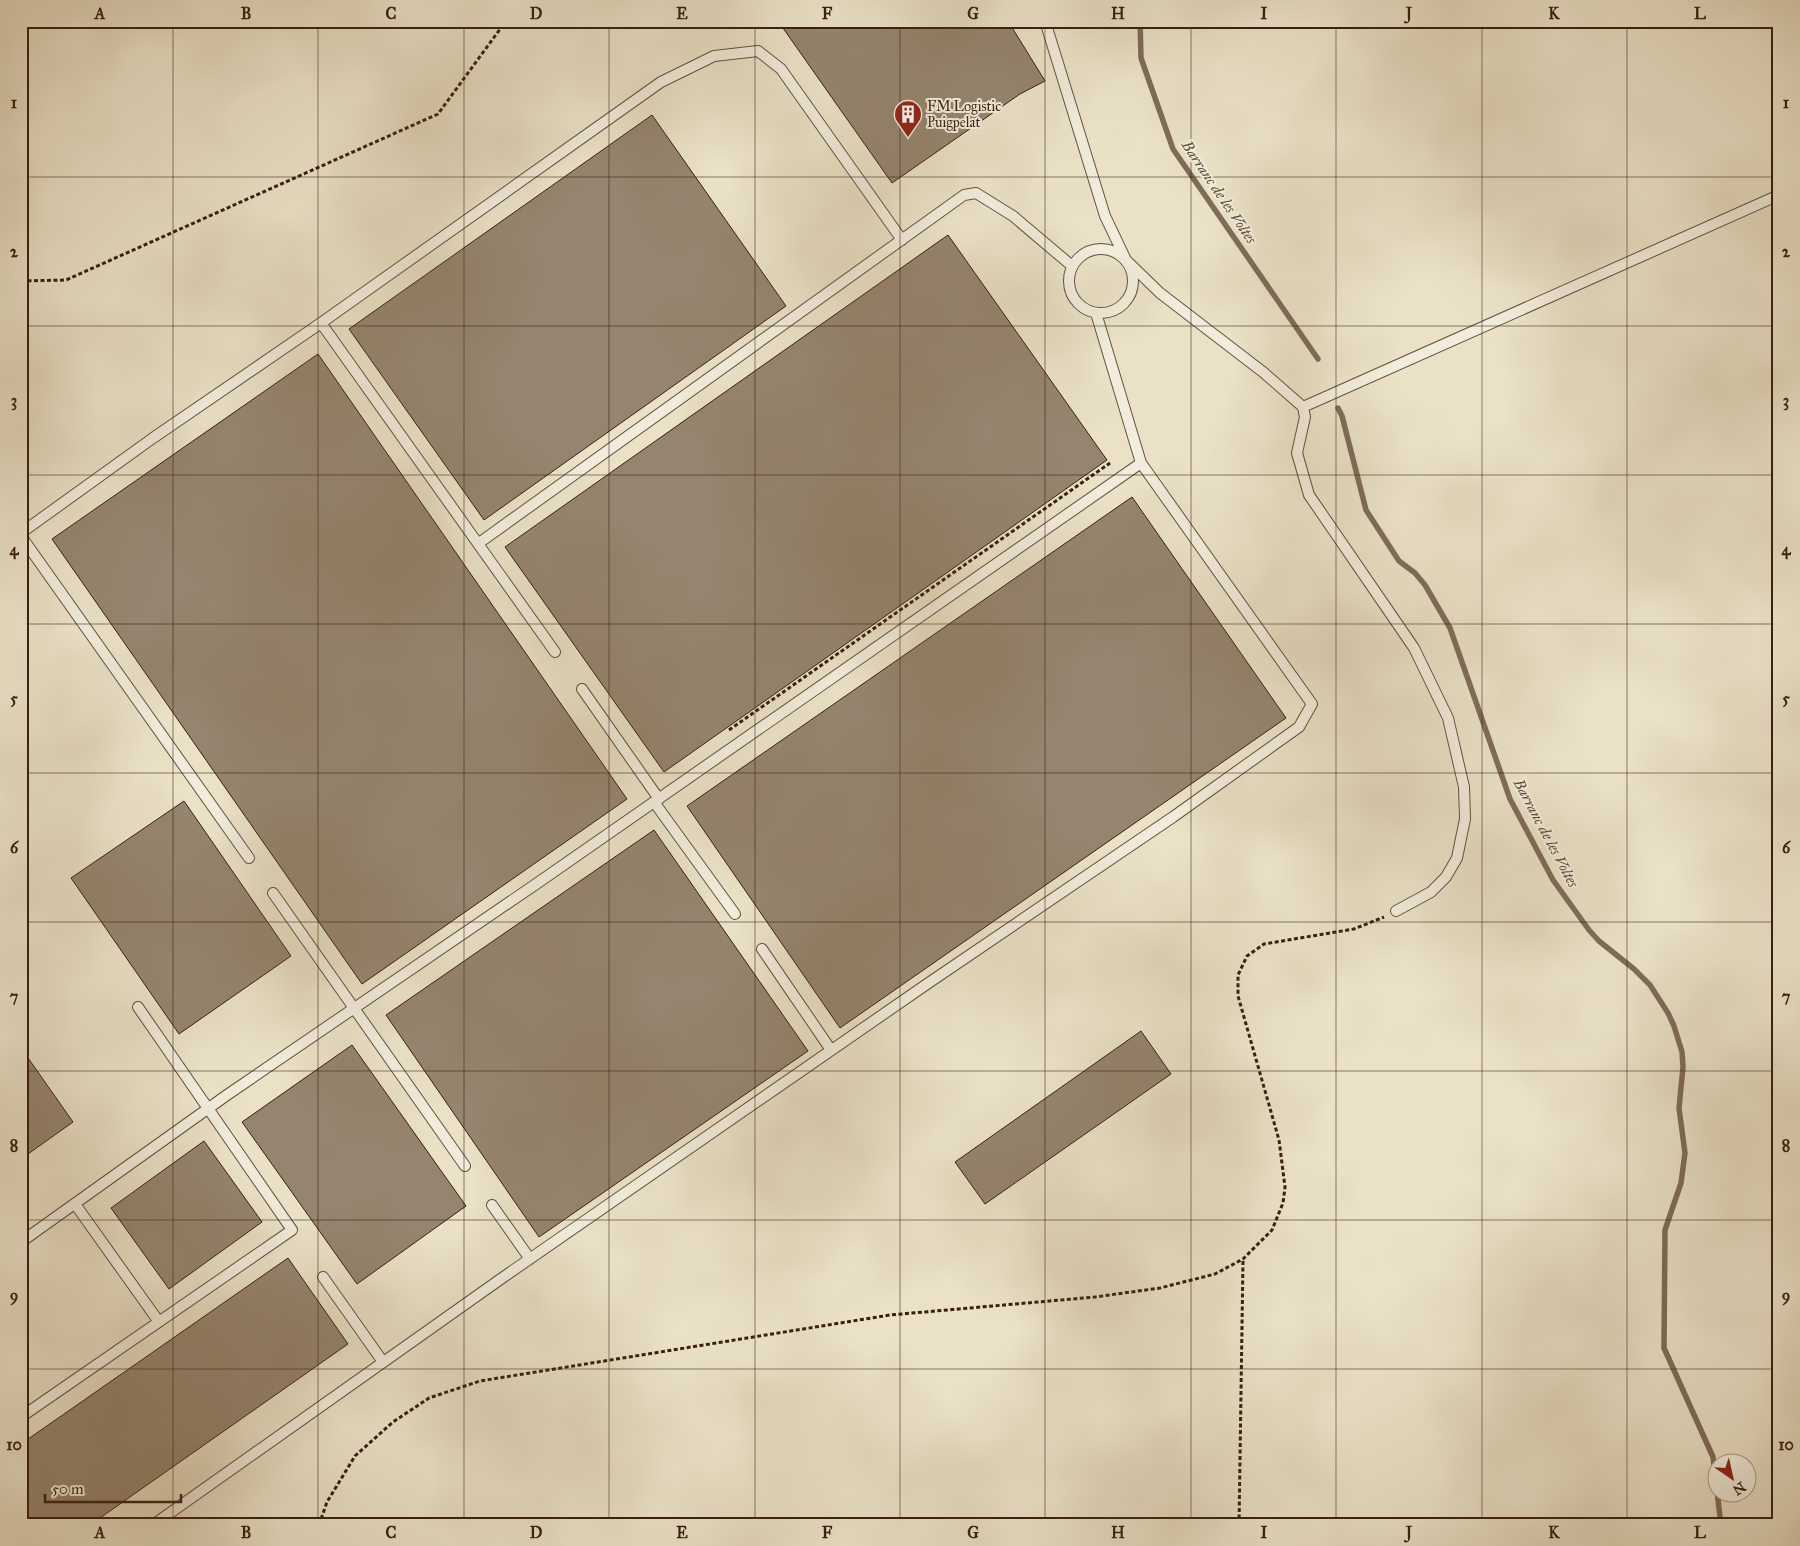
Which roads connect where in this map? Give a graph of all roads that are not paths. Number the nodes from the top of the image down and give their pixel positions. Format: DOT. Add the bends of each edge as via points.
graph roads {
  1 [pos="1045,21"];
  2 [pos="1779,195"];
  3 [pos="902,240"];
  4 [pos="1126,260"];
  5 [pos="1072,266"];
  6 [pos="1096,313"];
  7 [pos="321,323"];
  8 [pos="1303,407"];
  9 [pos="1142,463"];
  10 [pos="21,534"];
  11 [pos="479,543"];
  12 [pos="555,652"];
  13 [pos="582,689"];
  14 [pos="656,800"];
  15 [pos="249,858"];
  16 [pos="273,893"];
  17 [pos="1396,912"];
  18 [pos="735,914"];
  19 [pos="762,949"];
  20 [pos="138,1007"];
  21 [pos="354,1008"];
  22 [pos="831,1050"];
  23 [pos="208,1108"];
  24 [pos="465,1166"];
  25 [pos="75,1204"];
  26 [pos="492,1205"];
  27 [pos="21,1242"];
  28 [pos="530,1259"];
  29 [pos="323,1277"];
  30 [pos="159,1322"];
  31 [pos="383,1362"];
  32 [pos="21,1417"];
  33 [pos="153,1525"];
  1 -- 4 [label="lane" via="1106,216"];
  2 -- 8 [label="lane"];
  3 -- 5 [label="lane" via="964,195 976,193 1012,216"];
  3 -- 7 [label="lane" via="781,69 758,51 714,56 661,82"];
  3 -- 11 [label="lane"];
  4 -- 5 [label="lane" via="1108,249 1097,249 1078,258"];
  4 -- 6 [label="lane" via="1133,280 1128,300 1111,312"];
  4 -- 8 [label="lane" via="1160,293 1264,372"];
  5 -- 6 [label="lane" via="1068,277 1072,298 1089,312"];
  6 -- 9 [label="lane"];
  7 -- 10 [label="lane"];
  7 -- 11 [label="lane"];
  8 -- 17 [label="lane" via="1305,417 1297,453 1309,494 1414,648 1448,718 1464,787 1465,819 1456,858 1446,877 1431,892"];
  9 -- 14 [label="lane"];
  9 -- 22 [label="lane" via="1312,704 1300,727"];
  10 -- 15 [label="lane"];
  11 -- 12 [label="lane"];
  13 -- 14 [label="lane"];
  14 -- 18 [label="lane"];
  14 -- 21 [label="lane"];
  16 -- 21 [label="lane"];
  19 -- 22 [label="lane"];
  20 -- 23 [label="lane"];
  21 -- 23 [label="lane"];
  21 -- 24 [label="lane"];
  22 -- 28 [label="lane"];
  23 -- 25 [label="lane"];
  23 -- 30 [label="lane" via="292,1230"];
  25 -- 27 [label="lane"];
  25 -- 30 [label="lane"];
  26 -- 28 [label="lane"];
  28 -- 31 [label="lane"];
  29 -- 31 [label="lane"];
  30 -- 32 [label="lane"];
  31 -- 33 [label="lane"];
}
